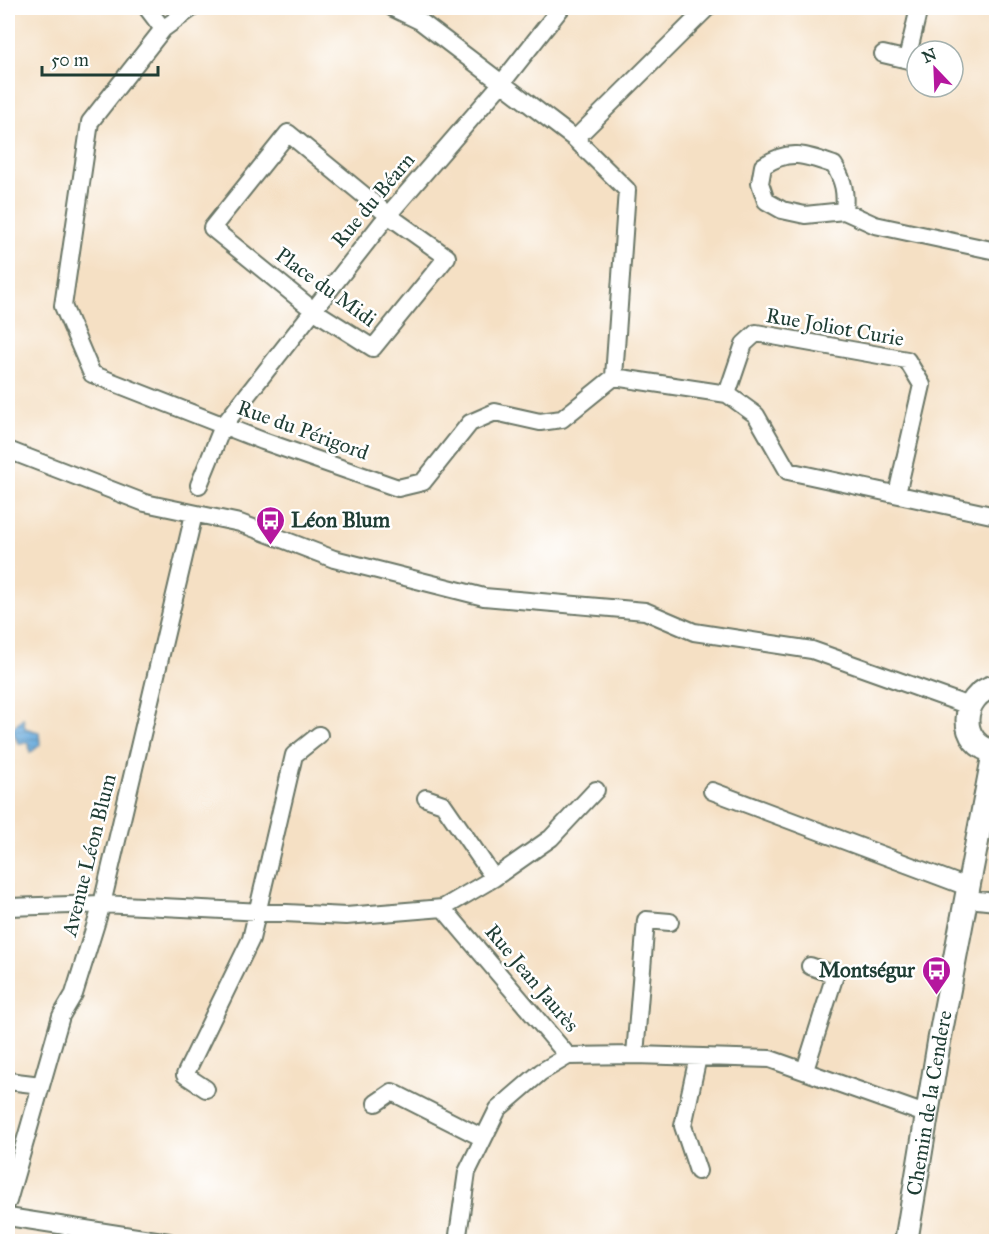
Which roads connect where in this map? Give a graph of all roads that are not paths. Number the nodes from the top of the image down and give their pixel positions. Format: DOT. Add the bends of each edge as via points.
graph roads {
  1 [pos="147,8"];
  2 [pos="192,8"];
  3 [pos="393,8"];
  4 [pos="561,8"];
  5 [pos="707,8"];
  6 [pos="919,8"];
  7 [pos="163,29"];
  8 [pos="915,39"];
  9 [pos="883,54"];
  10 [pos="905,59"];
  11 [pos="501,84"];
  12 [pos="575,139"];
  13 [pos="844,211"];
  14 [pos="388,215"];
  15 [pos="996,251"];
  16 [pos="313,310"];
  17 [pos="614,376"];
  18 [pos="728,394"];
  19 [pos="223,426"];
  20 [pos="8,450"];
  21 [pos="199,485"];
  22 [pos="897,494"];
  23 [pos="194,514"];
  24 [pos="996,516"];
  25 [pos="996,686"];
  26 [pos="969,706"];
  27 [pos="320,735"];
  28 [pos="995,752"];
  29 [pos="596,790"];
  30 [pos="712,791"];
  31 [pos="426,798"];
  32 [pos="494,878"];
  33 [pos="969,893"];
  34 [pos="996,902"];
  35 [pos="102,904"];
  36 [pos="8,907"];
  37 [pos="443,908"];
  38 [pos="256,910"];
  39 [pos="670,922"];
  40 [pos="810,966"];
  41 [pos="635,1055"];
  42 [pos="568,1056"];
  43 [pos="698,1057"];
  44 [pos="805,1070"];
  45 [pos="8,1081"];
  46 [pos="41,1085"];
  47 [pos="206,1089"];
  48 [pos="376,1102"];
  49 [pos="928,1115"];
  50 [pos="483,1138"];
  51 [pos="698,1171"];
  52 [pos="8,1201"];
  53 [pos="8,1217"];
  54 [pos="104,1237"];
  55 [pos="169,1242"];
  56 [pos="457,1242"];
  57 [pos="906,1242"];
  1 -- 7 [label="street"];
  2 -- 7 [label="street, Rue du Périgord"];
  3 -- 11 [label="street" via="420,21"];
  4 -- 11 [label="street, Rue du Béarn"];
  5 -- 12 [label="street"];
  6 -- 8 [label="street"];
  7 -- 19 [label="street, Rue du Périgord" via="90,122 63,306 92,374"];
  9 -- 10 [label="street"];
  11 -- 12 [label="street"];
  11 -- 14 [label="street, Rue du Béarn"];
  12 -- 17 [label="street" via="627,190"];
  13 -- 13 [label="street" via="843,180 834,165 799,155 779,155 763,166 760,183 766,201 782,210 805,215"];
  13 -- 15 [label="street" via="875,225"];
  14 -- 16 [label="street, Rue du Béarn"];
  14 -- 16 [label="street, Place du Midi" via="447,257 372,348"];
  14 -- 16 [label="street, Place du Midi" via="288,133 212,228"];
  16 -- 19 [label="street, Rue du Béarn"];
  17 -- 18 [label="street"];
  17 -- 19 [label="street, Rue du Périgord" via="562,418 540,422 495,412 470,423 423,482 398,488"];
  18 -- 22 [label="street" via="756,415 788,471"];
  18 -- 22 [label="street, Rue Joliot Curie" via="744,344 756,333 907,360 922,385"];
  19 -- 21 [label="street, Rue du Béarn"];
  20 -- 23 [label="street" via="145,503"];
  22 -- 24 [label="street"];
  23 -- 26 [label="street" via="240,523 334,560 484,597 645,611 694,632 812,650"];
  23 -- 35 [label="street, Avenue Léon Blum"];
  25 -- 26 [label="street" via="977,695"];
  26 -- 28 [label="street, Chemin de la Cendere" via="969,731 979,745"];
  27 -- 38 [label="street" via="294,755"];
  28 -- 33 [label="street, Chemin de la Cendere"];
  29 -- 32 [label="street" via="551,838"];
  30 -- 33 [label="street"];
  31 -- 32 [label="street" via="442,804"];
  32 -- 37 [label="street"];
  33 -- 34 [label="street"];
  33 -- 49 [label="street, Chemin de la Cendere" via="948,989"];
  35 -- 36 [label="street"];
  35 -- 38 [label="street"];
  35 -- 46 [label="street, Avenue Léon Blum"];
  37 -- 38 [label="street" via="346,916"];
  37 -- 42 [label="street, Rue Jean Jaurès"];
  38 -- 47 [label="street" via="251,939 185,1075"];
  39 -- 41 [label="street" via="646,920"];
  40 -- 44 [label="street" via="836,975"];
  41 -- 42 [label="street, Rue Jean Jaurès"];
  41 -- 43 [label="street, Rue Jean Jaurès"];
  42 -- 50 [label="street" via="541,1072 498,1109"];
  43 -- 44 [label="street, Rue Jean Jaurès" via="770,1059"];
  43 -- 51 [label="street" via="683,1126"];
  44 -- 49 [label="street, Rue Jean Jaurès"];
  45 -- 46 [label="street"];
  46 -- 52 [label="street, Avenue Léon Blum"];
  48 -- 50 [label="street" via="392,1092"];
  49 -- 57 [label="street, Chemin de la Cendere"];
  50 -- 56 [label="street" via="466,1172"];
  53 -- 54 [label="street"];
  54 -- 55 [label="street"];
}
